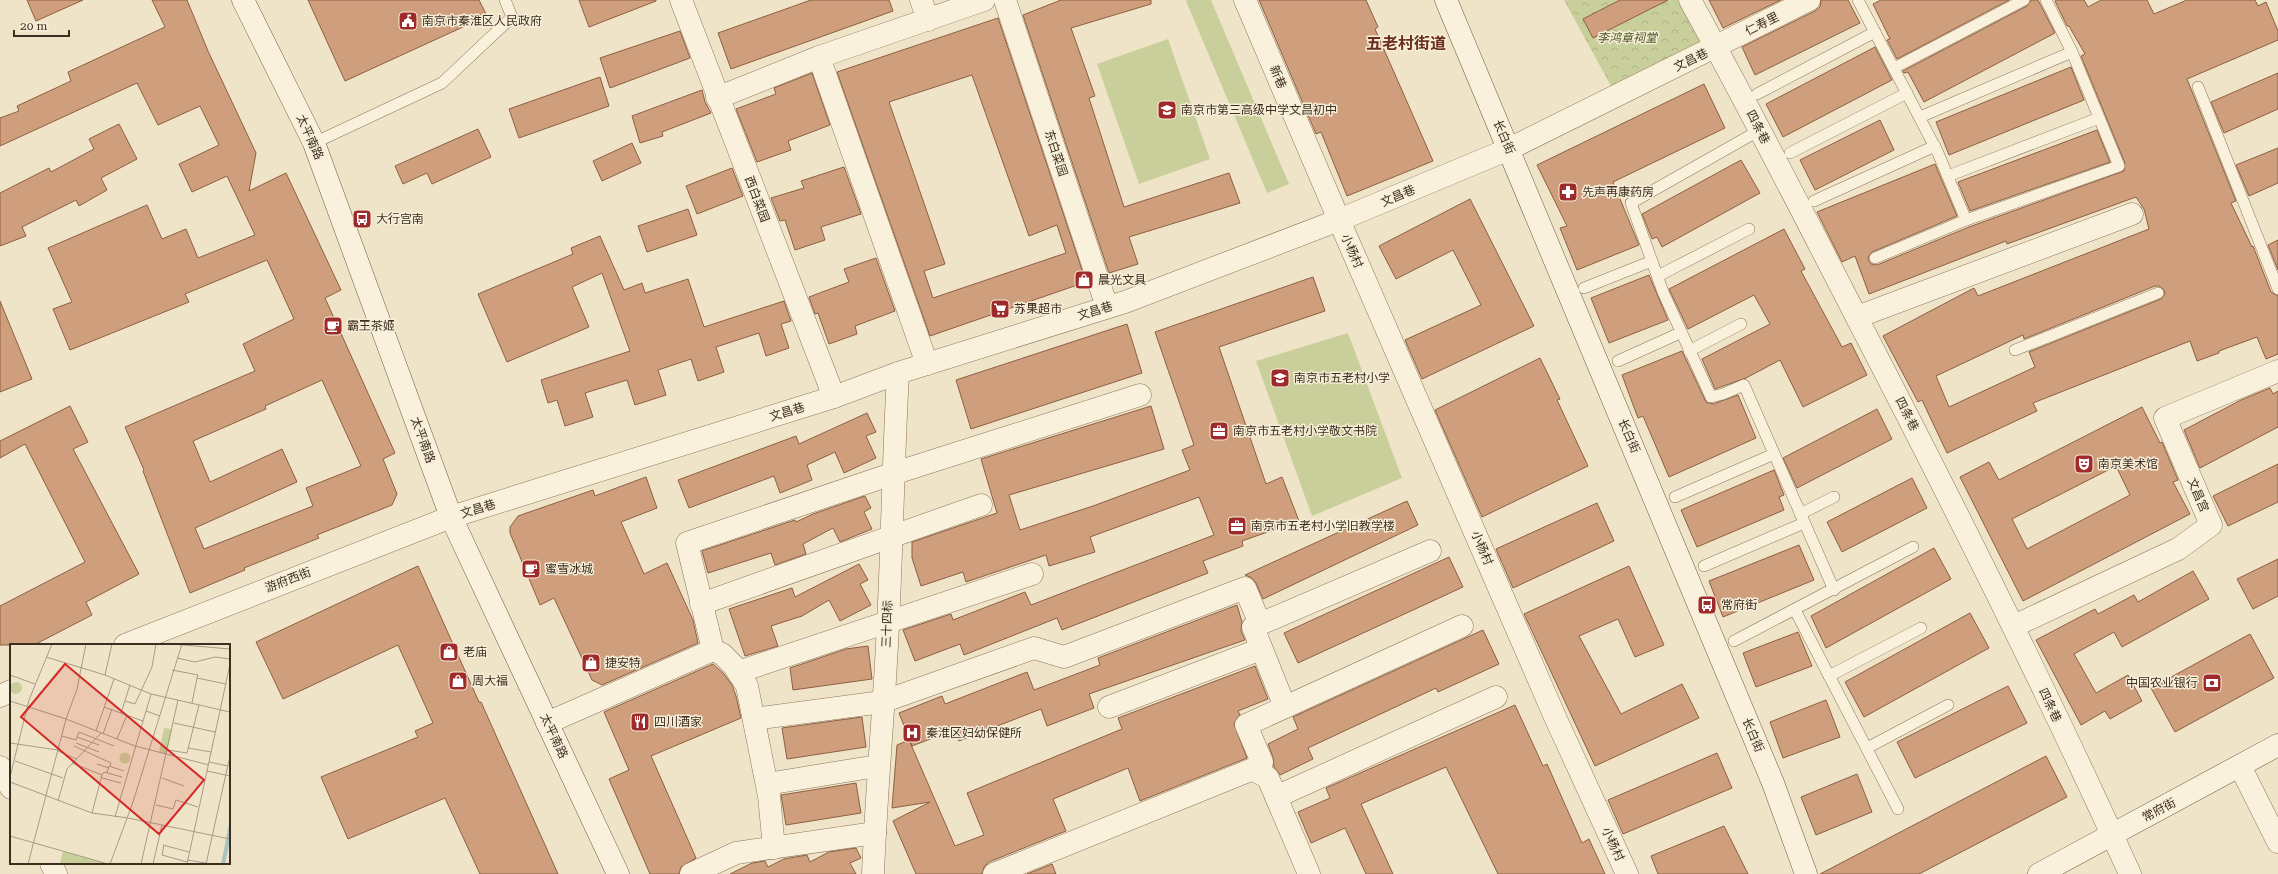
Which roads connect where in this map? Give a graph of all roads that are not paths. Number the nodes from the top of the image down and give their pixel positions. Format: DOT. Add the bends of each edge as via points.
graph roads {
  1 [pos="243,0"];
  2 [pos="504,0"];
  3 [pos="681,0"];
  4 [pos="984,0"];
  5 [pos="1005,0"];
  6 [pos="1246,0"];
  7 [pos="1446,0"];
  8 [pos="1690,0"];
  9 [pos="1858,0"];
  10 [pos="2024,0"];
  11 [pos="2046,0"];
  12 [pos="1801,2"];
  13 [pos="925,10"];
  14 [pos="1875,32"];
  15 [pos="1716,48"];
  16 [pos="2072,52"];
  17 [pos="819,57"];
  18 [pos="1894,68"];
  19 [pos="2198,87"];
  20 [pos="1907,93"];
  21 [pos="1757,94"];
  22 [pos="717,98"];
  23 [pos="1920,117"];
  24 [pos="2099,118"];
  25 [pos="1760,130"];
  26 [pos="314,143"];
  27 [pos="1935,146"];
  28 [pos="1510,149"];
  29 [pos="1790,154"];
  30 [pos="1948,176"];
  31 [pos="1814,201"];
  32 [pos="2132,214"];
  33 [pos="1339,220"];
  34 [pos="1966,220"];
  35 [pos="1749,230"];
  36 [pos="1875,258"];
  37 [pos="1652,261"];
  38 [pos="1658,276"];
  39 [pos="1584,288"];
  40 [pos="2278,289"];
  41 [pos="2158,293"];
  42 [pos="1107,307"];
  43 [pos="1857,317"];
  44 [pos="1741,324"];
  45 [pos="1680,333"];
  46 [pos="1689,350"];
  47 [pos="2015,350"];
  48 [pos="1618,361"];
  49 [pos="927,364"];
  50 [pos="2278,371"];
  51 [pos="898,373"];
  52 [pos="1140,395"];
  53 [pos="834,397"];
  54 [pos="1774,454"];
  55 [pos="892,474"];
  56 [pos="1675,497"];
  57 [pos="1834,497"];
  58 [pos="981,505"];
  59 [pos="452,517"];
  60 [pos="1802,518"];
  61 [pos="890,536"];
  62 [pos="1913,547"];
  63 [pos="1430,551"];
  64 [pos="1704,566"];
  65 [pos="1032,574"];
  66 [pos="1834,590"];
  67 [pos="701,604"];
  68 [pos="1795,610"];
  69 [pos="888,622"];
  70 [pos="1260,624"];
  71 [pos="1462,626"];
  72 [pos="2014,626"];
  73 [pos="1921,628"];
  74 [pos="1734,641"];
  75 [pos="128,644"];
  76 [pos="1261,649"];
  77 [pos="714,650"];
  78 [pos="738,672"];
  79 [pos="1829,676"];
  80 [pos="10,691"];
  81 [pos="0,696"];
  82 [pos="1496,697"];
  83 [pos="882,702"];
  84 [pos="1948,705"];
  85 [pos="1109,707"];
  86 [pos="1285,707"];
  87 [pos="754,719"];
  88 [pos="547,723"];
  89 [pos="2278,745"];
  90 [pos="1866,748"];
  91 [pos="877,766"];
  92 [pos="2240,766"];
  93 [pos="0,767"];
  94 [pos="1259,773"];
  95 [pos="767,784"];
  96 [pos="10,786"];
  97 [pos="1276,797"];
  98 [pos="1898,809"];
  99 [pos="874,833"];
  100 [pos="2112,835"];
  101 [pos="2278,842"];
  102 [pos="774,848"];
  103 [pos="51,864"];
  104 [pos="56,874"];
  105 [pos="618,874"];
  106 [pos="691,874"];
  107 [pos="873,874"];
  108 [pos="994,874"];
  109 [pos="1309,874"];
  110 [pos="1627,874"];
  111 [pos="1806,874"];
  112 [pos="2039,874"];
  113 [pos="2130,874"];
  1 -- 26 [label="street, 太平南路"];
  2 -- 26 [label="lane" via="512,17 442,83"];
  3 -- 22 [label="street, 西白菜园"];
  4 -- 13 [label="street"];
  5 -- 42 [label="street, 东白菜园"];
  6 -- 33 [label="street, 新巷"];
  7 -- 28 [label="street, 长白街"];
  8 -- 15 [label="street, 四条巷"];
  9 -- 14 [label="lane"];
  10 -- 18 [label="lane"];
  11 -- 16 [label="lane"];
  12 -- 15 [label="street, 仁寿里"];
  13 -- 17 [label="street"];
  14 -- 18 [label="lane"];
  14 -- 21 [label="lane"];
  15 -- 25 [label="street, 四条巷"];
  15 -- 28 [label="street, 文昌巷"];
  16 -- 23 [label="lane"];
  16 -- 24 [label="lane"];
  17 -- 22 [label="street"];
  17 -- 49 [label="street"];
  18 -- 20 [label="lane"];
  19 -- 40 [label="lane"];
  20 -- 23 [label="lane"];
  20 -- 29 [label="lane"];
  22 -- 53 [label="street, 西白菜园"];
  23 -- 27 [label="lane"];
  24 -- 30 [label="lane"];
  24 -- 34 [label="lane" via="2119,166"];
  25 -- 37 [label="lane" via="1631,203"];
  25 -- 43 [label="street, 四条巷"];
  26 -- 59 [label="street, 太平南路"];
  27 -- 30 [label="lane"];
  27 -- 31 [label="lane"];
  28 -- 33 [label="street, 文昌巷"];
  28 -- 111 [label="street, 长白街" via="1773,782"];
  30 -- 34 [label="lane"];
  32 -- 43 [label="street"];
  33 -- 42 [label="street, 文昌巷"];
  33 -- 110 [label="street, 小杨村" via="1555,718"];
  34 -- 36 [label="lane"];
  35 -- 38 [label="lane"];
  37 -- 38 [label="lane"];
  37 -- 39 [label="lane"];
  38 -- 45 [label="lane"];
  41 -- 47 [label="lane"];
  42 -- 49 [label="street, 文昌巷"];
  43 -- 72 [label="street, 四条巷"];
  44 -- 46 [label="lane"];
  45 -- 46 [label="lane"];
  45 -- 48 [label="lane"];
  46 -- 54 [label="lane" via="1710,396 1723,394 1744,385"];
  49 -- 51 [label="street, 文昌巷"];
  50 -- 72 [label="street, 文昌宫" via="2165,418 2211,525 2178,549"];
  51 -- 53 [label="street, 文昌巷"];
  51 -- 55 [label="street, 三十四标"];
  52 -- 55 [label="street"];
  53 -- 59 [label="street, 文昌巷"];
  54 -- 56 [label="lane"];
  54 -- 60 [label="lane"];
  55 -- 61 [label="street, 三十四标"];
  55 -- 67 [label="street" via="687,543"];
  57 -- 60 [label="lane"];
  58 -- 61 [label="street"];
  59 -- 75 [label="street, 游府西街"];
  59 -- 88 [label="street, 太平南路"];
  60 -- 64 [label="lane"];
  60 -- 66 [label="lane"];
  61 -- 67 [label="street"];
  61 -- 69 [label="street, 三十四标"];
  62 -- 66 [label="lane"];
  63 -- 70 [label="street"];
  65 -- 69 [label="street"];
  66 -- 68 [label="lane"];
  67 -- 77 [label="street"];
  68 -- 74 [label="lane"];
  68 -- 79 [label="lane"];
  69 -- 78 [label="street"];
  69 -- 83 [label="street, 三十四标"];
  70 -- 76 [label="street" via="1253,627"];
  70 -- 83 [label="street" via="1245,588 1064,657 1034,648"];
  71 -- 86 [label="street"];
  72 -- 100 [label="street, 四条巷"];
  73 -- 79 [label="lane"];
  76 -- 85 [label="street"];
  76 -- 86 [label="street"];
  77 -- 78 [label="street" via="722,654"];
  77 -- 88 [label="street"];
  78 -- 87 [label="street" via="747,686"];
  79 -- 90 [label="lane"];
  80 -- 81 [label="street"];
  82 -- 97 [label="street"];
  83 -- 87 [label="street"];
  83 -- 91 [label="street, 三十四标"];
  84 -- 90 [label="lane"];
  86 -- 94 [label="street" via="1246,725 1262,762"];
  87 -- 95 [label="street"];
  88 -- 105 [label="street, 太平南路"];
  89 -- 92 [label="street, 常府街"];
  90 -- 98 [label="lane"];
  91 -- 95 [label="street"];
  91 -- 99 [label="street, 三十四标"];
  92 -- 100 [label="street, 常府街"];
  92 -- 101 [label="street"];
  93 -- 96 [label="street"];
  94 -- 97 [label="street" via="1268,778"];
  94 -- 108 [label="street" via="1253,769"];
  95 -- 102 [label="street"];
  97 -- 109 [label="street"];
  99 -- 102 [label="street"];
  99 -- 107 [label="street, 三十四标"];
  100 -- 112 [label="street, 常府街"];
  100 -- 113 [label="street, 四条巷"];
  102 -- 106 [label="street" via="736,853"];
  103 -- 104 [label="street"];
}
